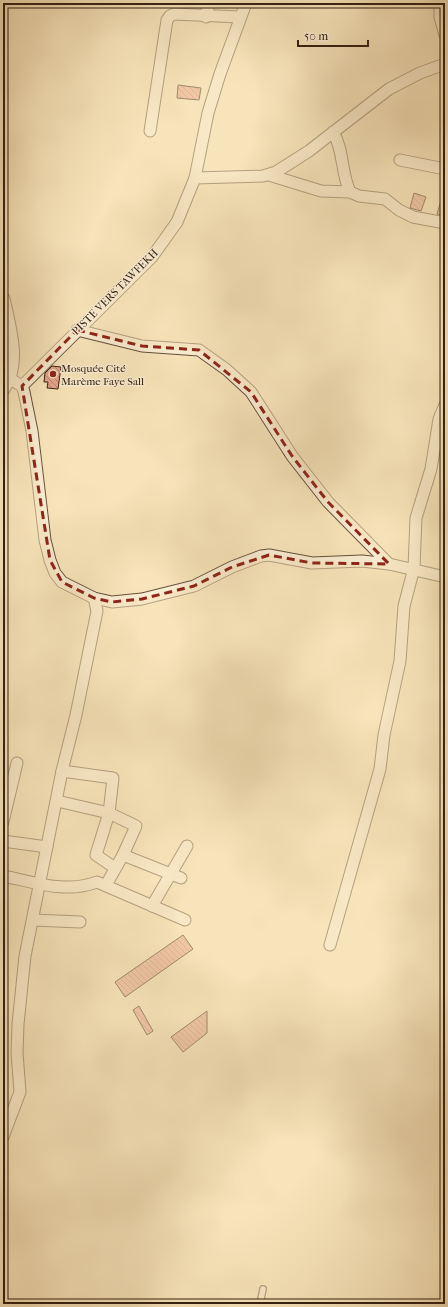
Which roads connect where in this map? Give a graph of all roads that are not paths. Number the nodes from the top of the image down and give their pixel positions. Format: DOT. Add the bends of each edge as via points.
graph roads {
  1 [pos="209,3"];
  2 [pos="246,3"];
  3 [pos="440,3"];
  4 [pos="206,17"];
  5 [pos="240,17"];
  6 [pos="442,17"];
  7 [pos="445,35"];
  8 [pos="445,64"];
  9 [pos="150,131"];
  10 [pos="333,132"];
  11 [pos="400,160"];
  12 [pos="445,170"];
  13 [pos="269,175"];
  14 [pos="195,178"];
  15 [pos="350,192"];
  16 [pos="445,223"];
  17 [pos="3,299"];
  18 [pos="77,330"];
  19 [pos="6,332"];
  20 [pos="5,382"];
  21 [pos="22,386"];
  22 [pos="445,405"];
  23 [pos="389,564"];
  24 [pos="414,568"];
  25 [pos="445,577"];
  26 [pos="94,598"];
  27 [pos="17,763"];
  28 [pos="62,771"];
  29 [pos="57,801"];
  30 [pos="109,813"];
  31 [pos="3,822"];
  32 [pos="3,841"];
  33 [pos="187,846"];
  34 [pos="47,847"];
  35 [pos="123,855"];
  36 [pos="115,868"];
  37 [pos="170,874"];
  38 [pos="3,876"];
  39 [pos="181,878"];
  40 [pos="40,885"];
  41 [pos="106,885"];
  42 [pos="152,906"];
  43 [pos="33,920"];
  44 [pos="185,920"];
  45 [pos="80,922"];
  46 [pos="330,944"];
  47 [pos="3,1137"];
  48 [pos="263,1289"];
  49 [pos="260,1304"];
  1 -- 4 [label="street"];
  2 -- 5 [label="street, PISTE VERS TAWFEKH"];
  3 -- 6 [label="street"];
  4 -- 5 [label="street"];
  4 -- 9 [label="street" via="174,14 167,20"];
  5 -- 14 [label="street, PISTE VERS TAWFEKH" via="208,113"];
  6 -- 7 [label="street"];
  8 -- 10 [label="street" via="420,72 389,89"];
  10 -- 13 [label="street" via="309,151"];
  10 -- 15 [label="street"];
  11 -- 12 [label="street"];
  13 -- 14 [label="street"];
  13 -- 15 [label="street" via="321,191"];
  14 -- 18 [label="street, PISTE VERS TAWFEKH" via="177,222 152,257"];
  15 -- 16 [label="street" via="385,199 413,217"];
  17 -- 19 [label="street"];
  18 -- 21 [label="street, PISTE VERS TAWFEKH"];
  18 -- 23 [label="street" via="142,346 200,350 227,370 251,392 292,456 328,502"];
  19 -- 20 [label="street" via="12,360"];
  20 -- 21 [label="street"];
  21 -- 26 [label="street" via="32,432 45,540 54,572 62,582"];
  22 -- 24 [label="street" via="437,432 431,469 416,518"];
  23 -- 24 [label="street"];
  23 -- 26 [label="street" via="362,561 312,563 269,555 232,567 194,586 142,599 112,602"];
  24 -- 25 [label="street"];
  24 -- 46 [label="street" via="404,606 400,661 384,735 380,769"];
  26 -- 28 [label="street" via="97,611"];
  27 -- 31 [label="street"];
  28 -- 29 [label="street"];
  28 -- 30 [label="street" via="114,778"];
  29 -- 30 [label="street"];
  29 -- 34 [label="street"];
  30 -- 35 [label="street" via="136,826"];
  30 -- 36 [label="street" via="96,855"];
  32 -- 34 [label="street"];
  33 -- 37 [label="street"];
  34 -- 40 [label="street"];
  35 -- 36 [label="street"];
  35 -- 37 [label="street"];
  36 -- 41 [label="street"];
  37 -- 39 [label="street"];
  37 -- 42 [label="street"];
  38 -- 40 [label="street"];
  40 -- 41 [label="street" via="84,887 97,882"];
  40 -- 43 [label="street"];
  41 -- 42 [label="street"];
  42 -- 44 [label="street"];
  43 -- 45 [label="street"];
  43 -- 47 [label="street" via="25,956 18,1024 20,1092"];
  48 -- 49 [label="lane"];
}
